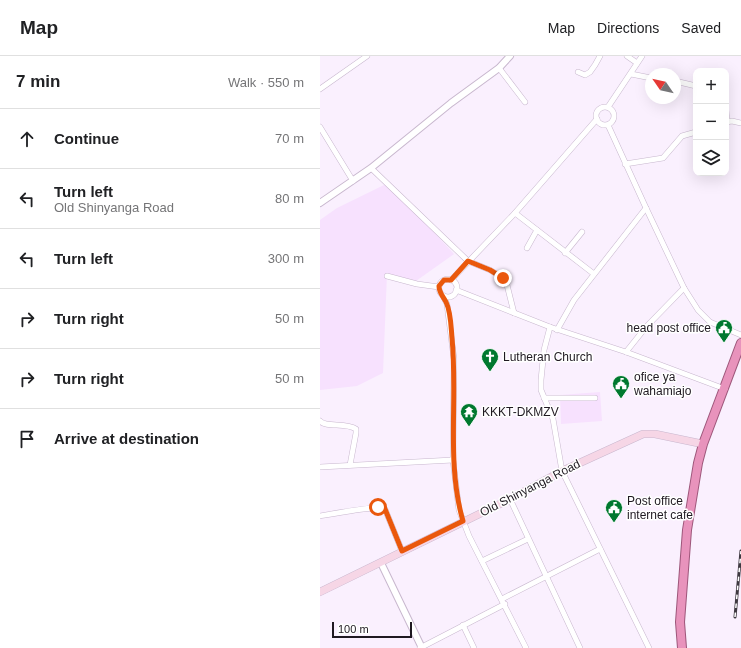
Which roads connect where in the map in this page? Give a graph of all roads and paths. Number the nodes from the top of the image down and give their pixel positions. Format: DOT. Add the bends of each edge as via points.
graph roads {
  1 [pos="367,56"];
  2 [pos="510,56"];
  3 [pos="600,56"];
  4 [pos="627,56"];
  5 [pos="642,56"];
  6 [pos="637,63"];
  7 [pos="499,68"];
  8 [pos="578,72"];
  9 [pos="631,74"];
  10 [pos="645,77"];
  11 [pos="681,82"];
  12 [pos="693,85"];
  13 [pos="320,89"];
  14 [pos="525,102"];
  15 [pos="608,107"];
  16 [pos="597,119"];
  17 [pos="729,122"];
  18 [pos="741,123"];
  19 [pos="608,125"];
  20 [pos="320,126"];
  21 [pos="693,133"];
  22 [pos="625,164"];
  23 [pos="372,168"];
  24 [pos="353,181"];
  25 [pos="320,203"];
  26 [pos="646,208"];
  27 [pos="515,213"];
  28 [pos="537,230"];
  29 [pos="582,232"];
  30 [pos="527,248"];
  31 [pos="565,252"];
  32 [pos="468,261"];
  33 [pos="594,274"];
  34 [pos="387,276"];
  35 [pos="451,280"];
  36 [pos="439,287"];
  37 [pos="684,288"];
  38 [pos="456,290"];
  39 [pos="443,296"];
  40 [pos="514,313"];
  41 [pos="550,327"];
  42 [pos="557,330"];
  43 [pos="741,335"];
  44 [pos="741,343"];
  45 [pos="626,352"];
  46 [pos="725,389"];
  47 [pos="544,398"];
  48 [pos="595,398"];
  49 [pos="320,421"];
  50 [pos="704,444"];
  51 [pos="454,460"];
  52 [pos="350,466"];
  53 [pos="320,467"];
  54 [pos="562,471"];
  55 [pos="510,499"];
  56 [pos="320,516"];
  57 [pos="463,521"];
  58 [pos="528,539"];
  59 [pos="600,549"];
  60 [pos="402,551"];
  61 [pos="482,561"];
  62 [pos="382,562"];
  63 [pos="545,576"];
  64 [pos="320,592"];
  65 [pos="502,598"];
  66 [pos="504,604"];
  67 [pos="463,625"];
  68 [pos="421,648"];
  69 [pos="474,648"];
  70 [pos="526,648"];
  71 [pos="580,648"];
  72 [pos="648,648"];
  73 [pos="682,648"];
  1 -- 13 [label="street"];
  2 -- 7 [label="street"];
  3 -- 8 [label="street" via="590,72"];
  4 -- 6 [label="street"];
  5 -- 6 [label="street"];
  6 -- 9 [label="street"];
  7 -- 14 [label="street"];
  7 -- 23 [label="street" via="451,103"];
  9 -- 10 [label="street"];
  9 -- 15 [label="street"];
  11 -- 12 [label="street"];
  15 -- 16 [label="street" via="598,111"];
  15 -- 19 [label="street" via="613,111 614,117"];
  16 -- 19 [label="street" via="600,124"];
  16 -- 27 [label="street"];
  17 -- 18 [label="street"];
  19 -- 22 [label="street"];
  20 -- 24 [label="street"];
  21 -- 22 [label="street" via="682,136 663,158"];
  22 -- 26 [label="street"];
  23 -- 24 [label="street"];
  23 -- 32 [label="street"];
  24 -- 25 [label="street"];
  26 -- 33 [label="street"];
  26 -- 37 [label="street"];
  27 -- 28 [label="street"];
  27 -- 32 [label="street"];
  28 -- 30 [label="street"];
  28 -- 31 [label="street"];
  29 -- 31 [label="street"];
  31 -- 33 [label="street"];
  32 -- 35 [label="street"];
  32 -- 40 [label="street" via="503,278"];
  33 -- 42 [label="street" via="574,300"];
  34 -- 36 [label="street"];
  35 -- 36 [label="street" via="446,279"];
  35 -- 38 [label="street" via="456,284"];
  36 -- 39 [label="street"];
  37 -- 43 [label="street" via="698,310 710,322"];
  37 -- 45 [label="street"];
  38 -- 39 [label="street" via="451,297"];
  38 -- 40 [label="street"];
  39 -- 51 [label="street" via="448,304 454,359"];
  40 -- 41 [label="street"];
  41 -- 42 [label="street"];
  41 -- 47 [label="street" via="544,350 541,380"];
  42 -- 45 [label="street"];
  44 -- 46 [label="highway"];
  45 -- 46 [label="street"];
  46 -- 50 [label="highway"];
  47 -- 48 [label="street"];
  47 -- 54 [label="street" via="552,419"];
  49 -- 52 [label="street" via="322,424 351,426 356,430"];
  50 -- 54 [label="main road, Old Shinyanga Road" via="643,434"];
  50 -- 73 [label="highway" via="698,463 687,530 680,622"];
  51 -- 52 [label="street"];
  51 -- 57 [label="street" via="459,510"];
  52 -- 53 [label="street"];
  54 -- 55 [label="main road, Old Shinyanga Road"];
  54 -- 59 [label="street"];
  55 -- 57 [label="main road, Old Shinyanga Road"];
  55 -- 58 [label="street"];
  56 -- 60 [label="street" via="370,508 385,509"];
  57 -- 60 [label="main road, Old Shinyanga Road"];
  57 -- 61 [label="street"];
  58 -- 61 [label="street"];
  58 -- 63 [label="street"];
  59 -- 63 [label="street"];
  59 -- 72 [label="street"];
  60 -- 62 [label="main road, Old Shinyanga Road"];
  61 -- 65 [label="street"];
  62 -- 64 [label="main road, Old Shinyanga Road"];
  62 -- 68 [label="street"];
  63 -- 65 [label="street"];
  63 -- 71 [label="street"];
  65 -- 66 [label="street"];
  66 -- 67 [label="street"];
  66 -- 70 [label="street"];
  67 -- 68 [label="street"];
  67 -- 69 [label="street"];
}
